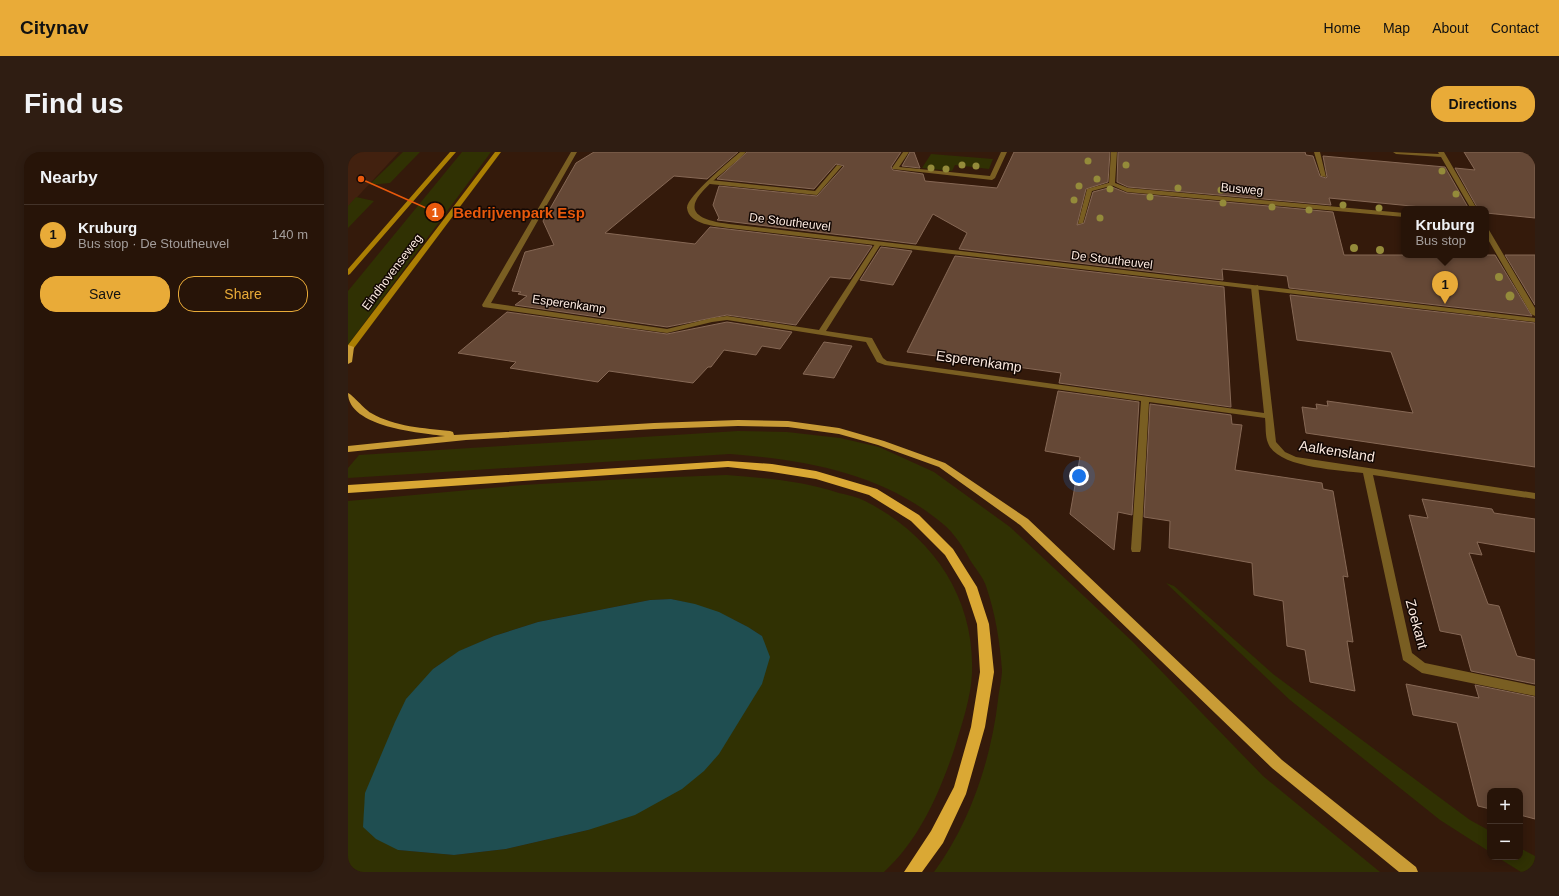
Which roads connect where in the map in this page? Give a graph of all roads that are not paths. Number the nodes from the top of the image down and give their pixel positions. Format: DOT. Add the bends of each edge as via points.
graph roads {
  1 [pos="453,152"];
  2 [pos="498,152"];
  3 [pos="574,152"];
  4 [pos="743,152"];
  5 [pos="906,152"];
  6 [pos="1004,152"];
  7 [pos="1114,152"];
  8 [pos="1317,152"];
  9 [pos="1396,152"];
  10 [pos="1442,154"];
  11 [pos="839,166"];
  12 [pos="1324,176"];
  13 [pos="710,182"];
  14 [pos="1112,184"];
  15 [pos="1472,206"];
  16 [pos="1401,215"];
  17 [pos="1080,223"];
  18 [pos="1489,235"];
  19 [pos="878,244"];
  20 [pos="348,273"];
  21 [pos="1255,287"];
  22 [pos="1535,314"];
  23 [pos="1535,320"];
  24 [pos="821,332"];
  25 [pos="349,348"];
  26 [pos="348,362"];
  27 [pos="348,396"];
  28 [pos="1145,399"];
  29 [pos="1269,416"];
  30 [pos="466,437"];
  31 [pos="348,449"];
  32 [pos="1368,471"];
  33 [pos="348,489"];
  34 [pos="1535,496"];
  35 [pos="1136,549"];
  36 [pos="1535,691"];
  37 [pos="912,872"];
  38 [pos="1411,872"];
  1 -- 20 [label="main road"];
  2 -- 25 [label="main road, Eindhovenseweg"];
  3 -- 24 [label="street, Esperenkamp" via="486,305 667,332 720,318"];
  4 -- 13 [label="street"];
  5 -- 6 [label="street" via="895,168 992,178"];
  7 -- 14 [label="street"];
  8 -- 12 [label="street"];
  9 -- 10 [label="street"];
  10 -- 15 [label="street"];
  11 -- 13 [label="street" via="817,193"];
  13 -- 19 [label="street, De Stoutheuvel" via="691,203 691,211 699,219 713,224"];
  14 -- 16 [label="street, Busweg" via="1127,190"];
  14 -- 17 [label="street" via="1089,190"];
  18 -- 22 [label="street"];
  19 -- 21 [label="street, De Stoutheuvel"];
  19 -- 24 [label="street"];
  21 -- 23 [label="street, De Stoutheuvel"];
  21 -- 29 [label="street, Aalkensland"];
  24 -- 28 [label="street, Esperenkamp" via="869,340 880,360 885,362"];
  25 -- 26 [label="main road"];
  27 -- 30 [label="main road" via="357,408 384,421 422,431"];
  28 -- 29 [label="street, Esperenkamp"];
  28 -- 35 [label="street"];
  29 -- 32 [label="street, Aalkensland" via="1272,444 1282,454 1294,460"];
  30 -- 31 [label="main road"];
  30 -- 38 [label="main road" via="715,424 788,424 839,432 881,443 942,465 1024,522 1277,764"];
  32 -- 34 [label="street, Aalkensland"];
  32 -- 36 [label="street, Zoekant" via="1407,656 1422,668"];
  33 -- 37 [label="highway" via="728,464 816,475 873,492 915,518 949,552 971,587 983,624 987,672 978,727 961,789 937,837"];
}
